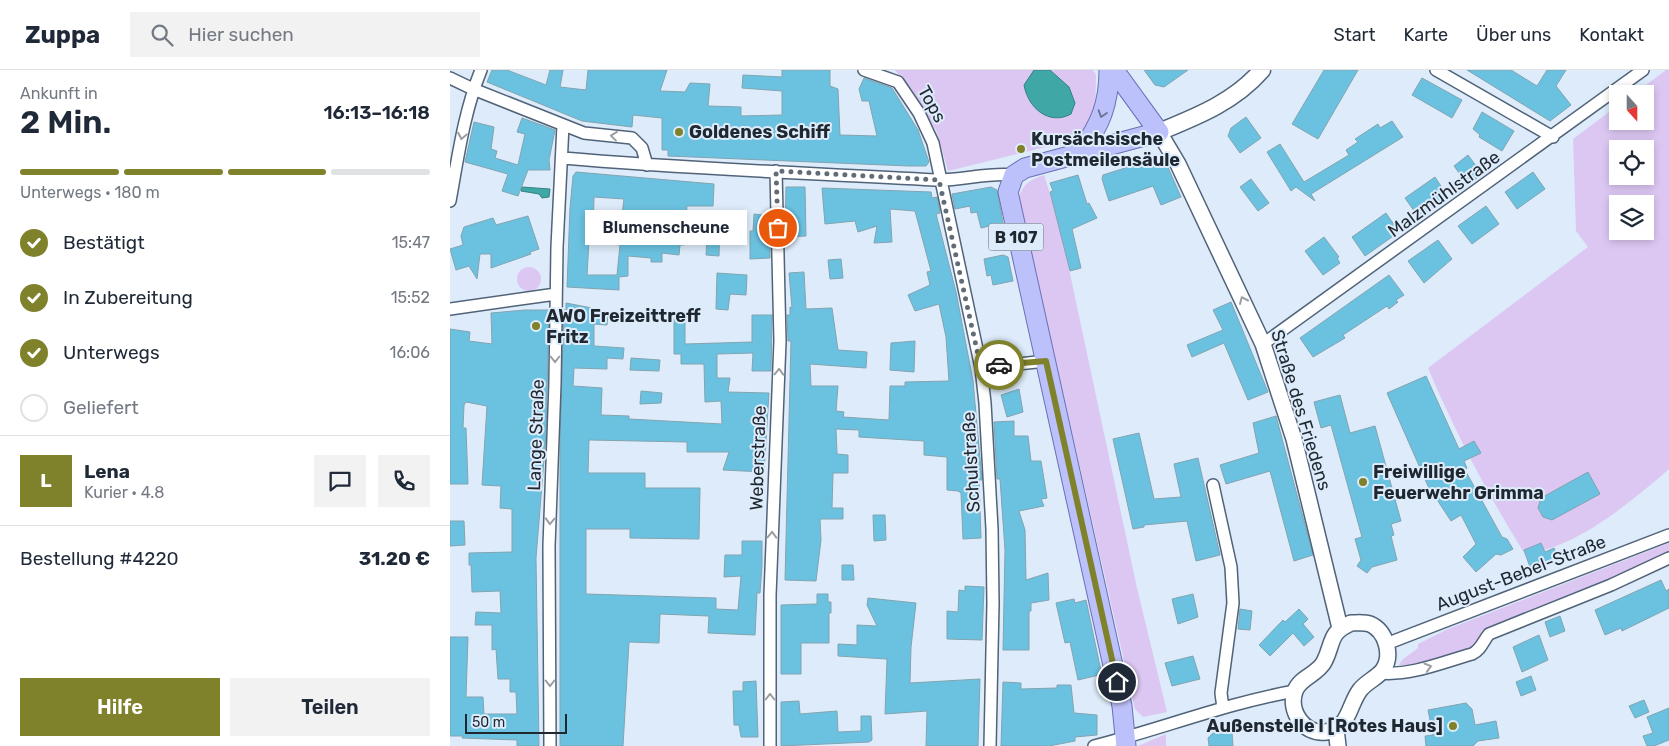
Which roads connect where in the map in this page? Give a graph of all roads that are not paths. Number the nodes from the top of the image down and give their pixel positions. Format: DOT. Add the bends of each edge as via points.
graph roads {
  1 [pos="481,70"];
  2 [pos="864,70"];
  3 [pos="1109,70"];
  4 [pos="1114,70"];
  5 [pos="1262,70"];
  6 [pos="1436,70"];
  7 [pos="1643,70"];
  8 [pos="450,78"];
  9 [pos="473,89"];
  10 [pos="563,125"];
  11 [pos="1159,132"];
  12 [pos="1553,137"];
  13 [pos="1080,153"];
  14 [pos="563,158"];
  15 [pos="647,164"];
  16 [pos="776,171"];
  17 [pos="1014,176"];
  18 [pos="939,180"];
  19 [pos="450,201"];
  20 [pos="556,294"];
  21 [pos="450,309"];
  22 [pos="1263,344"];
  23 [pos="1046,361"];
  24 [pos="981,368"];
  25 [pos="1212,485"];
  26 [pos="1669,535"];
  27 [pos="1669,558"];
  28 [pos="1340,628"];
  29 [pos="1386,644"];
  30 [pos="1380,673"];
  31 [pos="1295,691"];
  32 [pos="1223,708"];
  33 [pos="1336,729"];
  34 [pos="1126,742"];
  35 [pos="550,746"];
  36 [pos="770,746"];
  37 [pos="990,746"];
  38 [pos="1094,746"];
  39 [pos="1338,746"];
  1 -- 9 [label="street"];
  2 -- 18 [label="street, Tops" via="898,82 910,98 932,143"];
  3 -- 13 [label="main road, one-way" via="1109,89 1102,116"];
  4 -- 11 [label="main road"];
  5 -- 11 [label="main road" via="1225,103"];
  6 -- 12 [label="street"];
  7 -- 12 [label="street, Malzmühlstraße"];
  8 -- 9 [label="street"];
  9 -- 10 [label="street"];
  9 -- 19 [label="street, one-way"];
  10 -- 14 [label="street, Lange Straße"];
  15 -- 10 [label="street, one-way" via="642,148 632,138 584,133"];
  11 -- 13 [label="main road"];
  22 -- 11 [label="street, Straße des Friedens, one-way" via="1178,164"];
  12 -- 22 [label="street, Malzmühlstraße"];
  13 -- 17 [label="main road" via="1025,168"];
  14 -- 15 [label="street"];
  14 -- 20 [label="street, Lange Straße" via="558,202"];
  15 -- 16 [label="street"];
  16 -- 18 [label="street"];
  36 -- 16 [label="street, Weberstraße, one-way" via="770,595 780,341"];
  17 -- 18 [label="street" via="999,174"];
  17 -- 23 [label="main road, B 107" via="1008,192"];
  18 -- 24 [label="street, Schulstraße"];
  20 -- 21 [label="street"];
  20 -- 35 [label="street, Lange Straße, one-way" via="549,546"];
  22 -- 28 [label="street, Straße des Friedens" via="1294,439"];
  23 -- 24 [label="street"];
  23 -- 34 [label="main road, B 107" via="1122,706"];
  24 -- 37 [label="street, Schulstraße" via="992,529"];
  25 -- 32 [label="street" via="1231,567 1233,602"];
  26 -- 29 [label="street, August-Bebel-Straße"];
  30 -- 27 [label="street, one-way" via="1411,671 1472,654 1489,634"];
  28 -- 29 [label="street" via="1351,623 1370,624 1382,634"];
  28 -- 31 [label="street" via="1331,640 1324,664"];
  29 -- 30 [label="street" via="1388,654"];
  30 -- 33 [label="street" via="1361,688 1347,719"];
  31 -- 32 [label="street"];
  31 -- 33 [label="street" via="1292,704 1306,727 1320,732"];
  32 -- 34 [label="street"];
  33 -- 39 [label="street"];
  34 -- 38 [label="street"];
}
